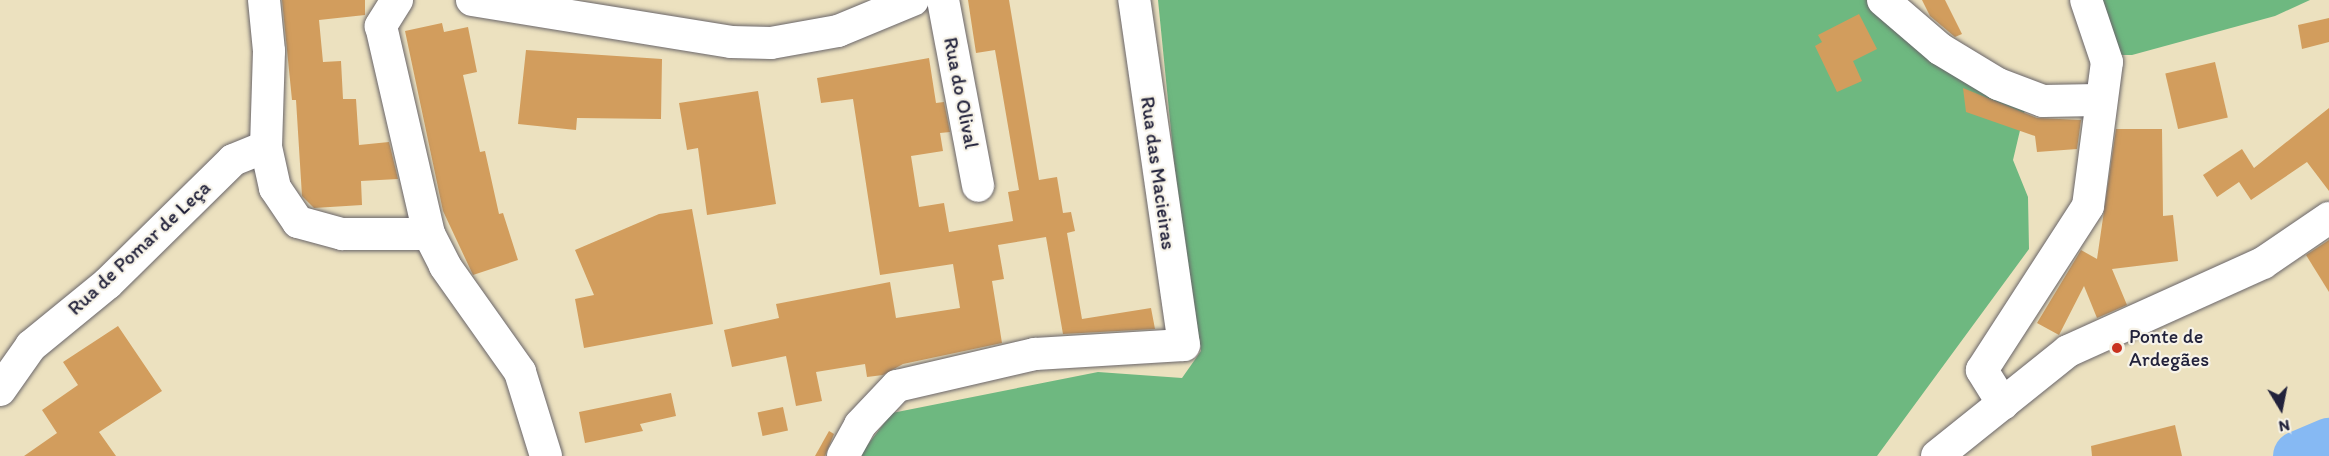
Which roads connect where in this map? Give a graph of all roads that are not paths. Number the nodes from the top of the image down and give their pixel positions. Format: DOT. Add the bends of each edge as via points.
graph roads {
  1 [pos="264,0"];
  2 [pos="397,0"];
  3 [pos="472,0"];
  4 [pos="913,0"];
  5 [pos="944,0"];
  6 [pos="1134,0"];
  7 [pos="1882,0"];
  8 [pos="2086,0"];
  9 [pos="2098,100"];
  10 [pos="266,147"];
  11 [pos="978,186"];
  12 [pos="2329,218"];
  13 [pos="429,234"];
  14 [pos="0,390"];
  15 [pos="2003,404"];
  16 [pos="546,456"];
  17 [pos="843,456"];
  18 [pos="1937,456"];
  1 -- 10 [label="street" via="269,51"];
  2 -- 13 [label="street" via="381,26"];
  3 -- 4 [label="street" via="731,42 771,43 838,32"];
  5 -- 11 [label="street, Rua do Olival"];
  6 -- 17 [label="street, Rua das Macieiras" via="1184,345 1035,354 897,386 860,425"];
  7 -- 9 [label="street" via="1940,49 1998,84 2043,100"];
  8 -- 9 [label="street" via="2107,62"];
  9 -- 15 [label="street" via="2088,206 1982,370"];
  10 -- 13 [label="street" via="275,188 298,222 342,234"];
  10 -- 14 [label="street, Rua de Pomar de Leça" via="232,160 108,283 31,346"];
  12 -- 15 [label="street" via="2263,263 2068,351"];
  13 -- 16 [label="street" via="445,266 520,372"];
  15 -- 18 [label="street"];
}
